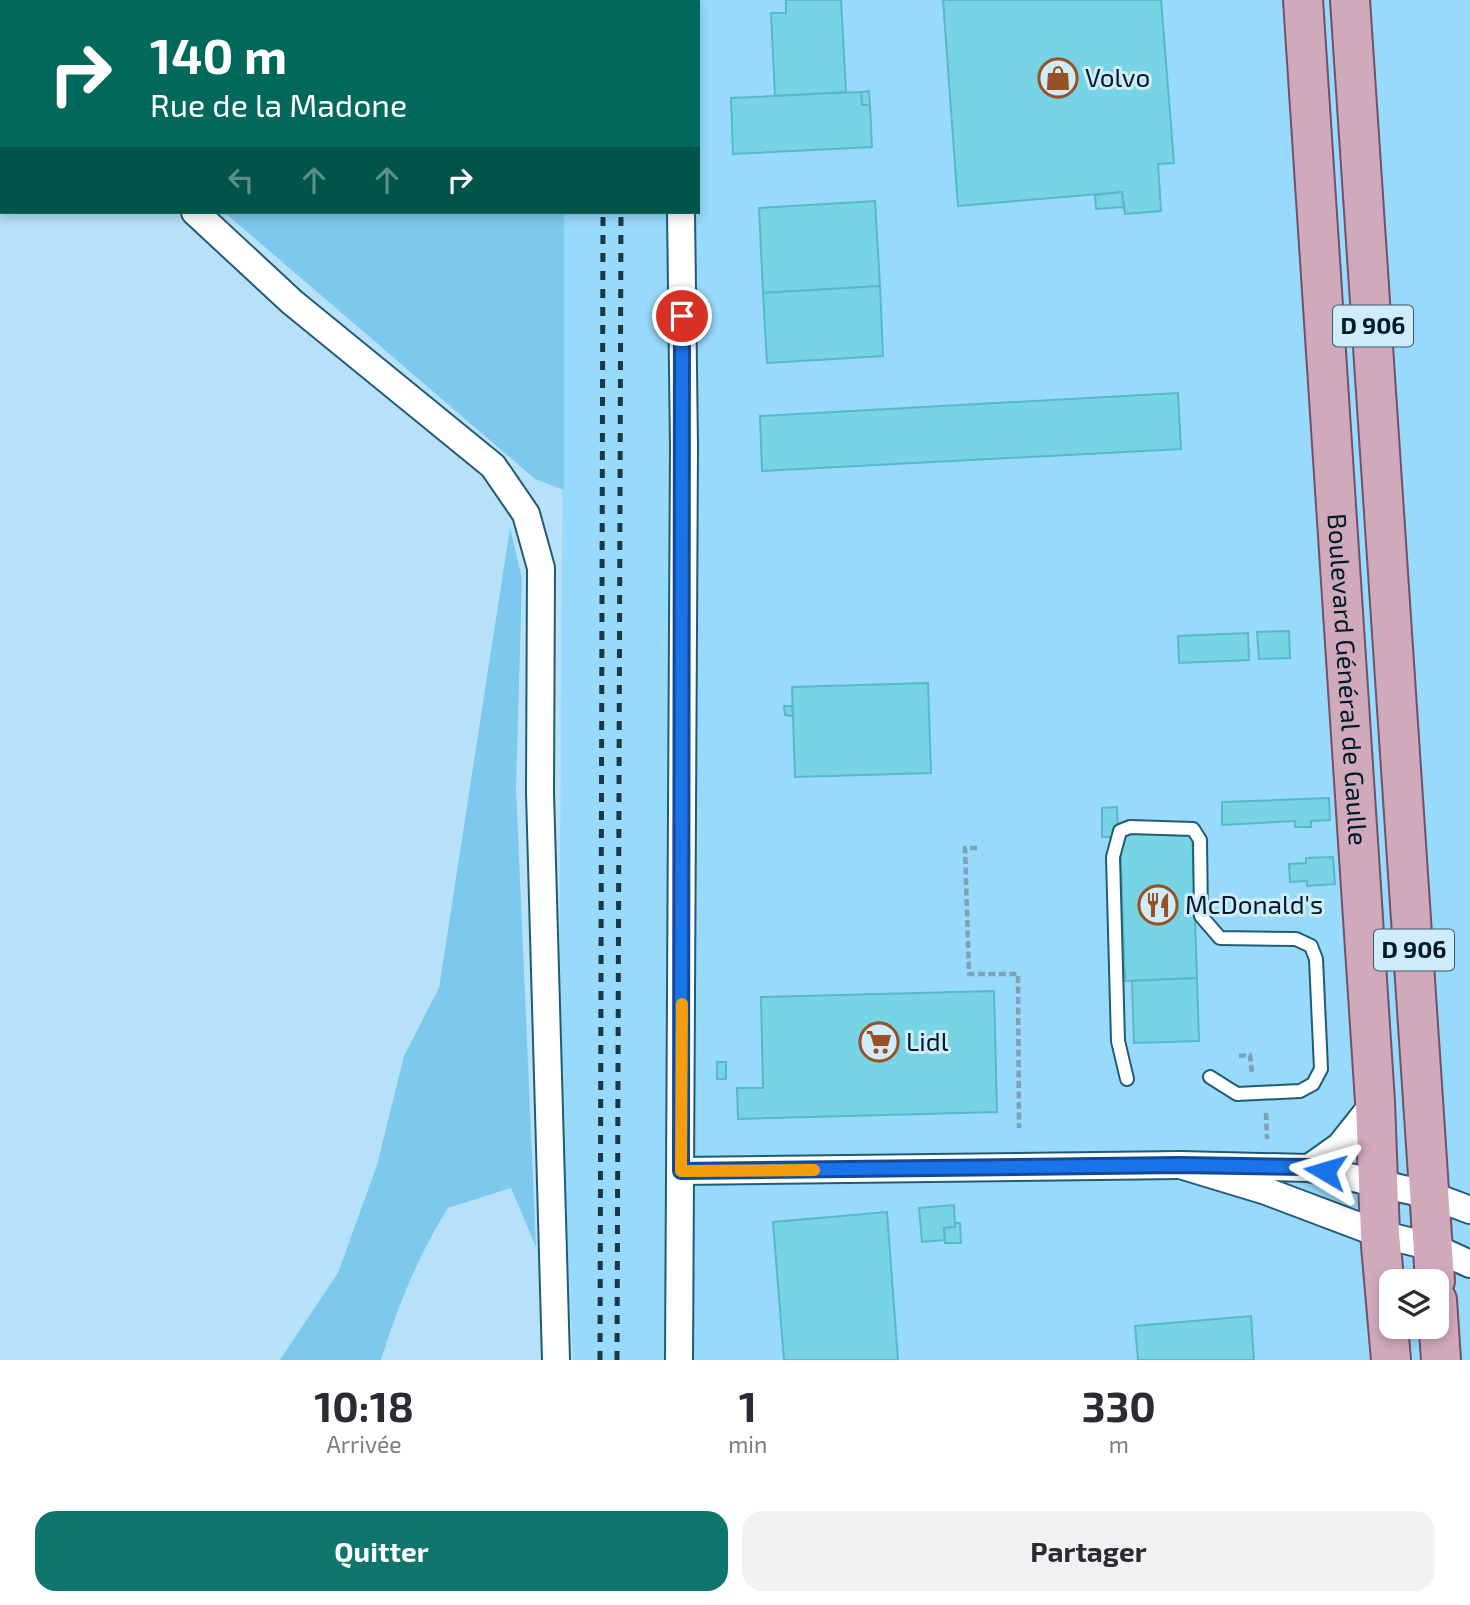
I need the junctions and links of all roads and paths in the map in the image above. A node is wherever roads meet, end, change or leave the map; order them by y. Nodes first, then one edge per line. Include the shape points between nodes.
1 (1303, 0) edge
2 (1350, 0) edge
3 (197, 214) edge
4 (681, 214) edge
5 (977, 848) dead end
6 (1210, 1077) dead end
7 (1126, 1079) dead end
8 (1266, 1100) dead end
9 (1375, 1102) junction
10 (1020, 1128) dead end
11 (1280, 1139) dead end
12 (1180, 1165) junction
13 (1309, 1167) junction
14 (681, 1171) junction
15 (1378, 1183) junction
16 (1430, 1195) junction
17 (1470, 1210) edge
18 (1380, 1234) junction
19 (1434, 1264) edge
20 (1470, 1264) edge
21 (1440, 1339) edge
22 (556, 1360) edge
23 (679, 1360) edge
24 (1391, 1360) edge
25 (1441, 1360) edge

1 - 9 main road, Boulevard Général de Gaulle / D 906
2 - 16 main road, Boulevard Général de Gaulle / D 906
3 - 22 street via 292,303 493,466 526,514 541,568 540,793
4 - 14 street
5 - 10 path via 965,848 968,974 1018,974
6 - 7 lane via 1237,1094 1300,1091 1313,1084 1321,1069 1316,959 1311,946 1296,939 1220,938 1201,916 1200,840 1193,829 1130,827 1120,831 1114,857 1118,1041
8 - 11 path via 1266,1139
9 - 13 street via 1340,1146
9 - 15 main road, Boulevard Général de Gaulle / D 906
12 - 13 street
12 - 14 street
12 - 18 street
13 - 15 street
14 - 23 street
15 - 16 street
15 - 18 main road, Boulevard Général de Gaulle / D 906
16 - 17 street
16 - 19 main road, Boulevard Général de Gaulle / D 906
18 - 19 street
18 - 24 main road, Boulevard Général de Gaulle / D 906
19 - 20 street
21 - 25 main road

